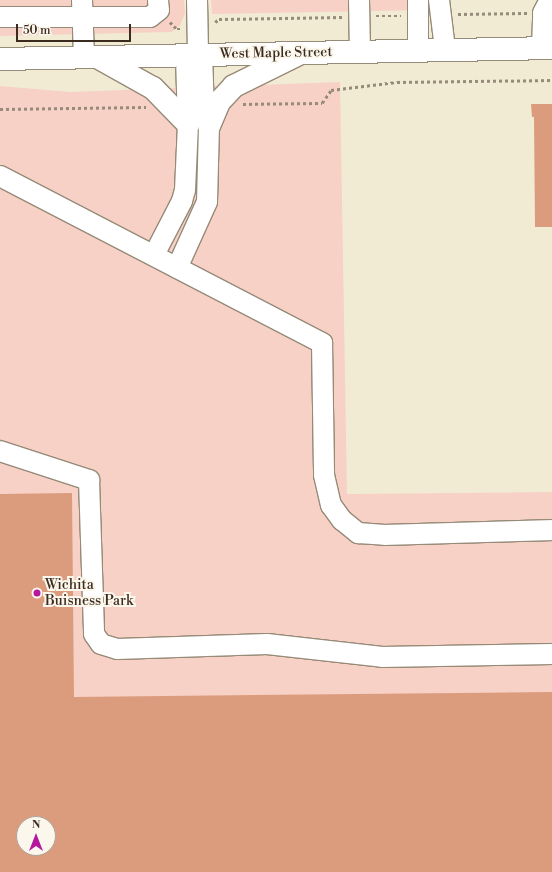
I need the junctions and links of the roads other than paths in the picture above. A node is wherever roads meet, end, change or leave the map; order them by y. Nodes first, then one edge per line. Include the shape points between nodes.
1 (158, 0) edge
2 (198, 0) edge
3 (546, 6) edge
4 (441, 7) edge
5 (83, 8) edge
6 (359, 8) edge
7 (418, 8) edge
8 (0, 17) edge
9 (547, 48) edge
10 (418, 49) junction
11 (445, 49) junction
12 (360, 51) junction
13 (303, 52) junction
14 (195, 54) junction
15 (90, 57) junction
16 (0, 59) edge
17 (198, 125) junction
18 (0, 176) edge
19 (154, 255) junction
20 (177, 268) junction
21 (0, 451) edge
22 (552, 530) edge
23 (552, 654) edge

1 - 5 street via 159,10 150,17
2 - 14 street
3 - 9 street
4 - 11 street
5 - 8 street
5 - 15 street
6 - 12 street
7 - 10 street
9 - 11 main road, West Maple Street
10 - 11 main road, West Maple Street
10 - 12 main road, West Maple Street
12 - 13 main road, West Maple Street
13 - 14 main road, West Maple Street
13 - 17 main road via 234,86
14 - 15 main road, West Maple Street
14 - 17 street via 204,111
15 - 16 main road, West Maple Street
15 - 17 main road via 153,88
17 - 19 street via 182,201
17 - 20 street via 207,202
18 - 19 street
19 - 20 street
20 - 22 street via 322,343 324,475 331,505 342,520 358,533 385,535
21 - 23 street via 88,480 94,634 101,644 117,649 267,644 382,657

